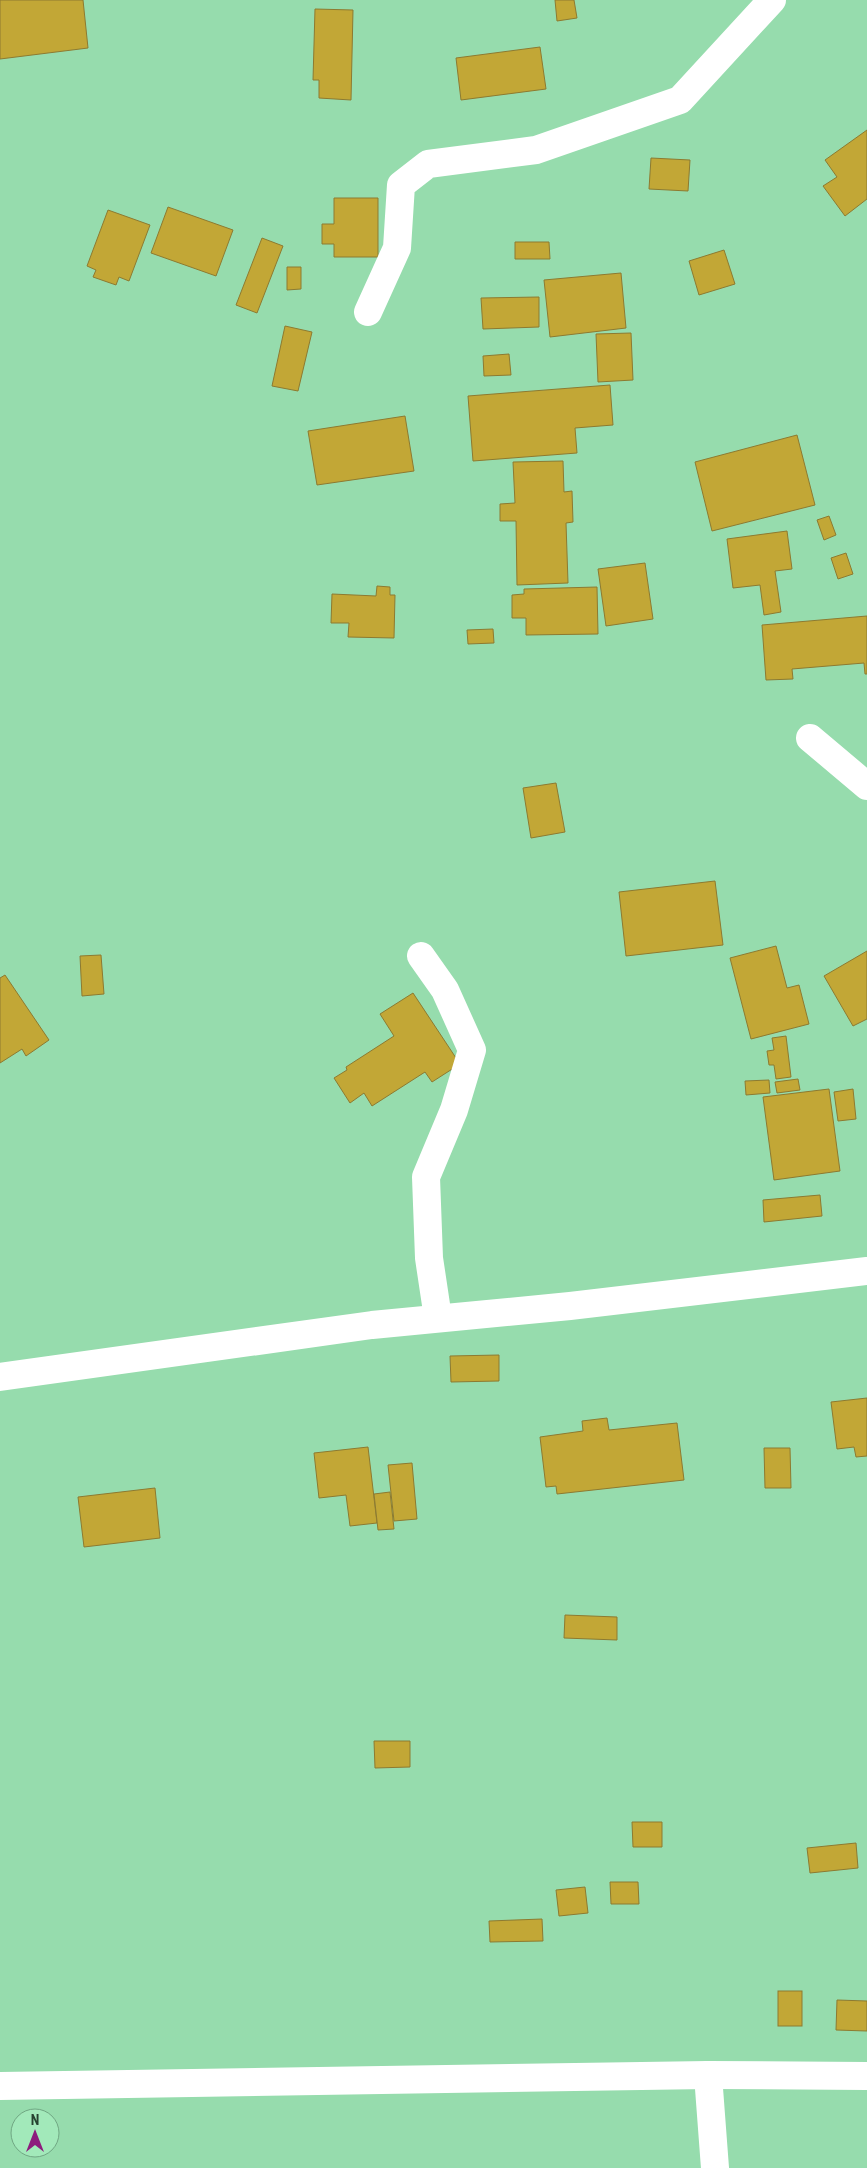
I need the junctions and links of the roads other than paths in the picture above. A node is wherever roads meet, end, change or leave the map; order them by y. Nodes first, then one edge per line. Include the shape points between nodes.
1 (772, 0) edge
2 (368, 312) dead end
3 (810, 738) dead end
4 (867, 786) edge
5 (421, 956) dead end
6 (867, 1271) edge
7 (438, 1318) junction
8 (0, 1376) edge
9 (708, 2075) junction
10 (867, 2076) edge
11 (0, 2086) edge
12 (715, 2168) edge

1 - 2 street via 680,100 536,150 428,164 401,185 397,248
3 - 4 street
5 - 7 street via 445,990 472,1050 454,1110 426,1177 429,1258
6 - 7 street
7 - 8 street
9 - 10 street
9 - 11 street
9 - 12 street

